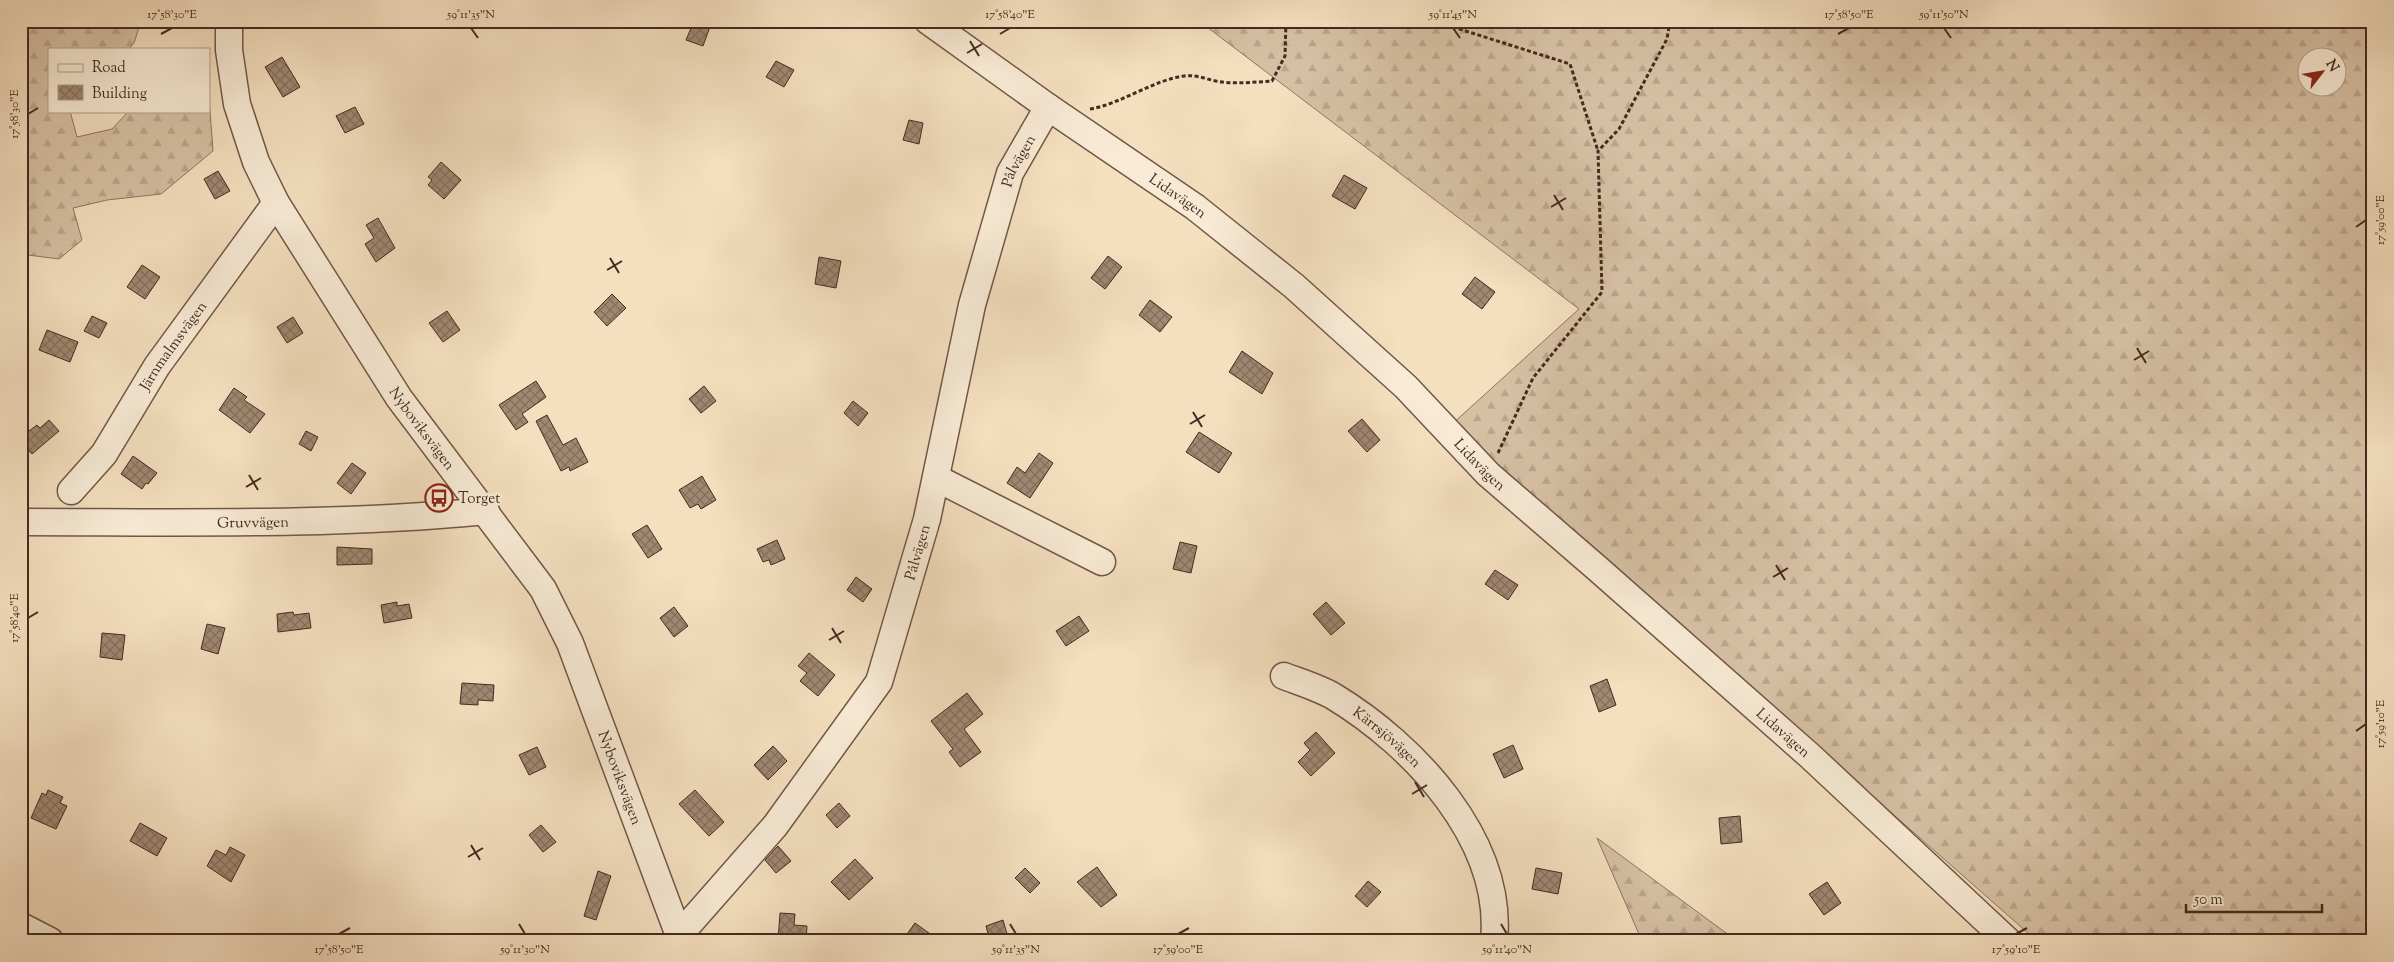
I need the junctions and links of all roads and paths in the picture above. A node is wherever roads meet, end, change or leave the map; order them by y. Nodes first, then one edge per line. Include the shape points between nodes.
1 (229, 21) edge
2 (928, 21) edge
3 (1286, 21) edge
4 (1434, 21) edge
5 (1670, 21) edge
6 (1048, 107) junction
7 (1072, 124) junction
8 (1598, 151) junction
9 (276, 202) junction
10 (1488, 474) junction
11 (936, 478) junction
12 (71, 491) dead end
13 (486, 511) junction
14 (31, 517) edge
15 (1102, 562) dead end
16 (1284, 676) dead end
17 (21, 926) edge
18 (678, 939) edge
19 (50, 941) edge
20 (1494, 941) edge
21 (2008, 941) edge

1 - 9 street, Nyboviksvägen via 229,50 237,104 256,162
2 - 6 street, Lidavägen
3 - 7 path via 1285,56 1272,81 1220,82 1184,76 1091,109 1078,115
4 - 8 path via 1570,64
5 - 8 path via 1667,39 1619,129
6 - 7 street, Lidavägen
6 - 11 street, Pålvägen via 1010,173 972,306
7 - 10 street, Lidavägen via 1195,207 1294,286 1406,387
8 - 10 path via 1602,292 1533,378
9 - 12 street, Järnmalmsvägen via 157,366 104,454
9 - 13 street, Nyboviksvägen via 399,398
10 - 21 street, Lidavägen via 1810,756
11 - 15 street
11 - 18 street, Pålvägen via 879,682 775,826
13 - 14 street, Gruvvägen via 427,516 217,522
13 - 18 street, Nyboviksvägen via 543,589 559,618 603,728
16 - 20 street, Kärrsjövägen via 1332,696 1399,744 1449,799 1484,863 1496,924
17 - 19 street

